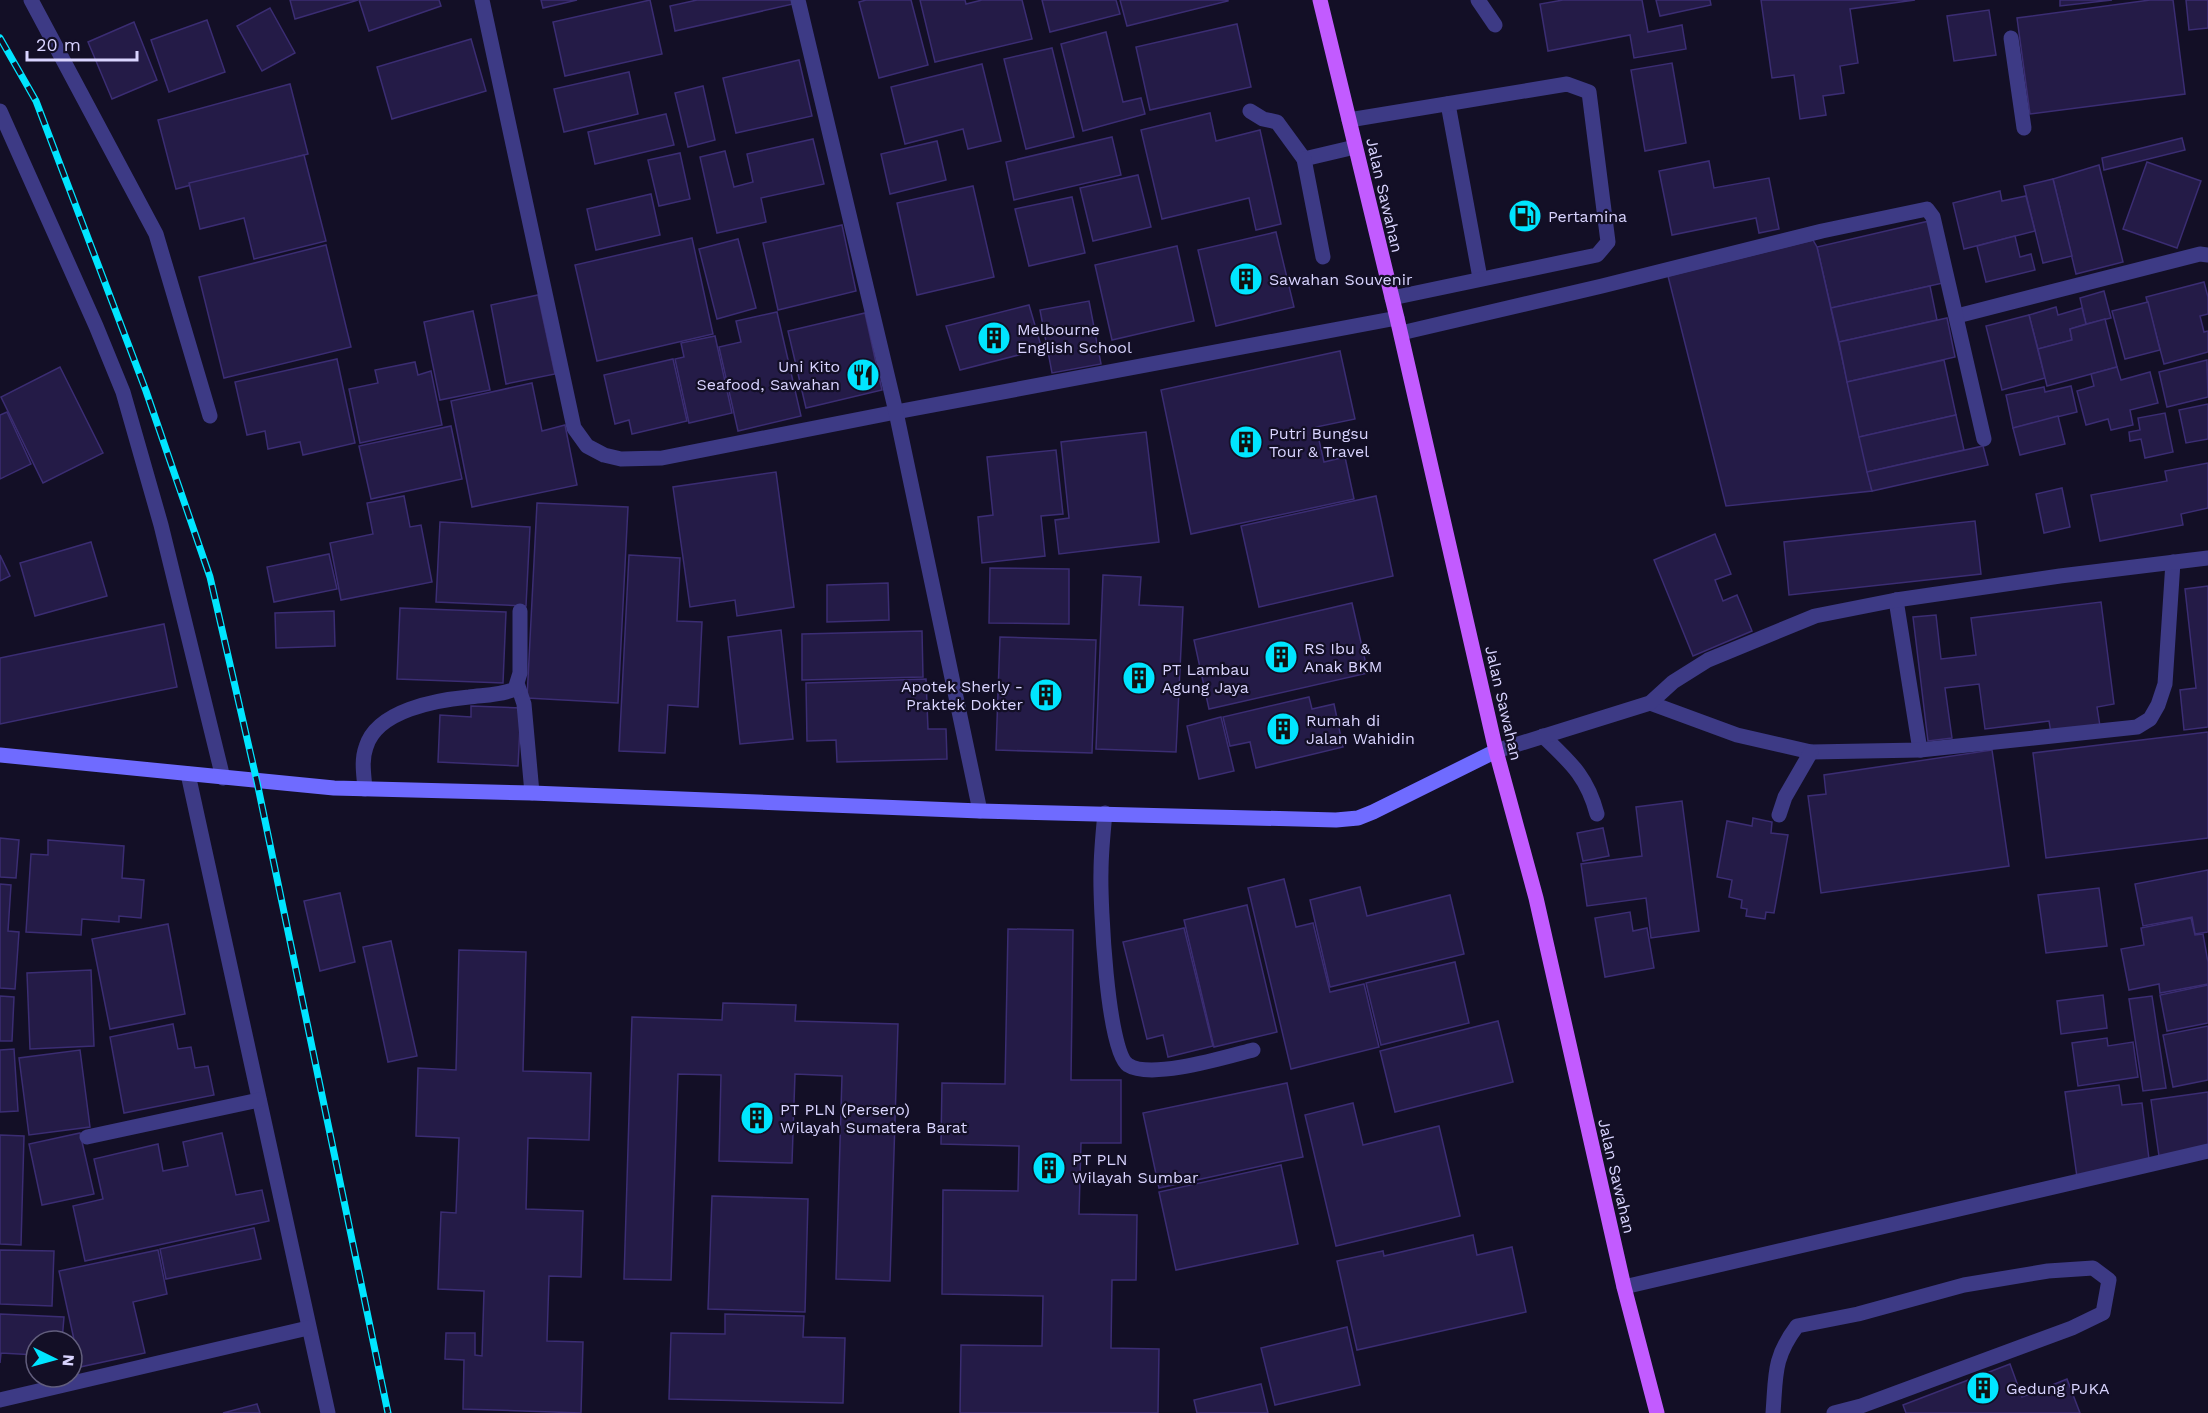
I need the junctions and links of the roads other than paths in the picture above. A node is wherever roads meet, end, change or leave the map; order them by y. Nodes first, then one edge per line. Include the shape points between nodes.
1 (31, 0) edge
2 (482, 0) edge
3 (798, 0) edge
4 (1320, 0) edge
5 (1478, 0) edge
6 (1495, 26) dead end
7 (2011, 38) dead end
8 (1448, 104) junction
9 (0, 111) edge
10 (1250, 111) dead end
11 (1349, 120) junction
12 (2024, 128) dead end
13 (1355, 147) junction
14 (1304, 159) junction
15 (2208, 255) edge
16 (1323, 256) dead end
17 (1480, 278) junction
18 (1392, 298) junction
19 (1956, 316) junction
20 (1397, 318) junction
21 (1401, 333) junction
22 (896, 412) junction
23 (210, 416) dead end
24 (1984, 439) dead end
25 (2208, 558) edge
26 (2173, 562) junction
27 (1896, 600) junction
28 (520, 611) dead end
29 (518, 686) junction
30 (1650, 703) junction
31 (1543, 735) junction
32 (1920, 750) junction
33 (1496, 751) junction
34 (1811, 752) junction
35 (0, 755) edge
36 (188, 774) junction
37 (223, 778) junction
38 (365, 789) junction
39 (532, 793) junction
40 (980, 811) junction
41 (1105, 813) junction
42 (1597, 814) dead end
43 (1779, 815) dead end
44 (1253, 1050) dead end
45 (259, 1100) junction
46 (87, 1137) dead end
47 (2208, 1151) edge
48 (1624, 1287) junction
49 (308, 1328) junction
50 (0, 1400) edge
51 (328, 1413) edge
52 (1657, 1413) edge
53 (1773, 1413) edge
54 (1834, 1413) edge

1 - 23 street via 156,234
2 - 22 street via 574,428 587,446 621,459 662,458
3 - 22 street
4 - 11 main road, Jalan Sawahan
5 - 6 street
7 - 12 street
8 - 11 street
8 - 17 street
8 - 17 street via 1567,84 1590,92 1608,242 1597,255
9 - 37 street via 123,392 161,525
10 - 14 street via 1276,122
11 - 13 main road, Jalan Sawahan
13 - 14 street
13 - 18 main road, Jalan Sawahan
14 - 16 street
15 - 19 street
17 - 18 street
18 - 20 main road, Jalan Sawahan
19 - 21 street via 1933,217 1922,209
19 - 24 street
20 - 21 main road, Jalan Sawahan
20 - 22 street
21 - 33 main road, Jalan Sawahan
22 - 40 street
25 - 26 street
26 - 27 street
26 - 32 street via 2164,684 2150,719 2137,727
27 - 30 street via 1815,616 1755,640 1708,660 1673,682
27 - 32 street
28 - 29 street
29 - 38 street via 504,693 418,705 384,723 366,745
29 - 39 street via 524,704
30 - 31 street
30 - 34 street via 1737,735
31 - 33 street
31 - 42 street via 1578,770
32 - 34 street
33 - 41 main road via 1358,818
33 - 48 main road, Jalan Sawahan via 1536,897
34 - 43 street
35 - 36 main road
36 - 37 main road
36 - 45 street
37 - 38 main road
38 - 39 main road
39 - 40 main road
40 - 41 main road
41 - 44 street via 1102,928 1112,1020 1125,1064 1151,1070 1174,1068
45 - 46 street
45 - 49 street
47 - 48 street
48 - 52 main road, Jalan Sawahan
49 - 50 street
49 - 51 street
53 - 54 street via 1776,1364 1797,1326 1964,1285 2048,1270 2093,1268 2109,1280 2103,1312 2072,1328

